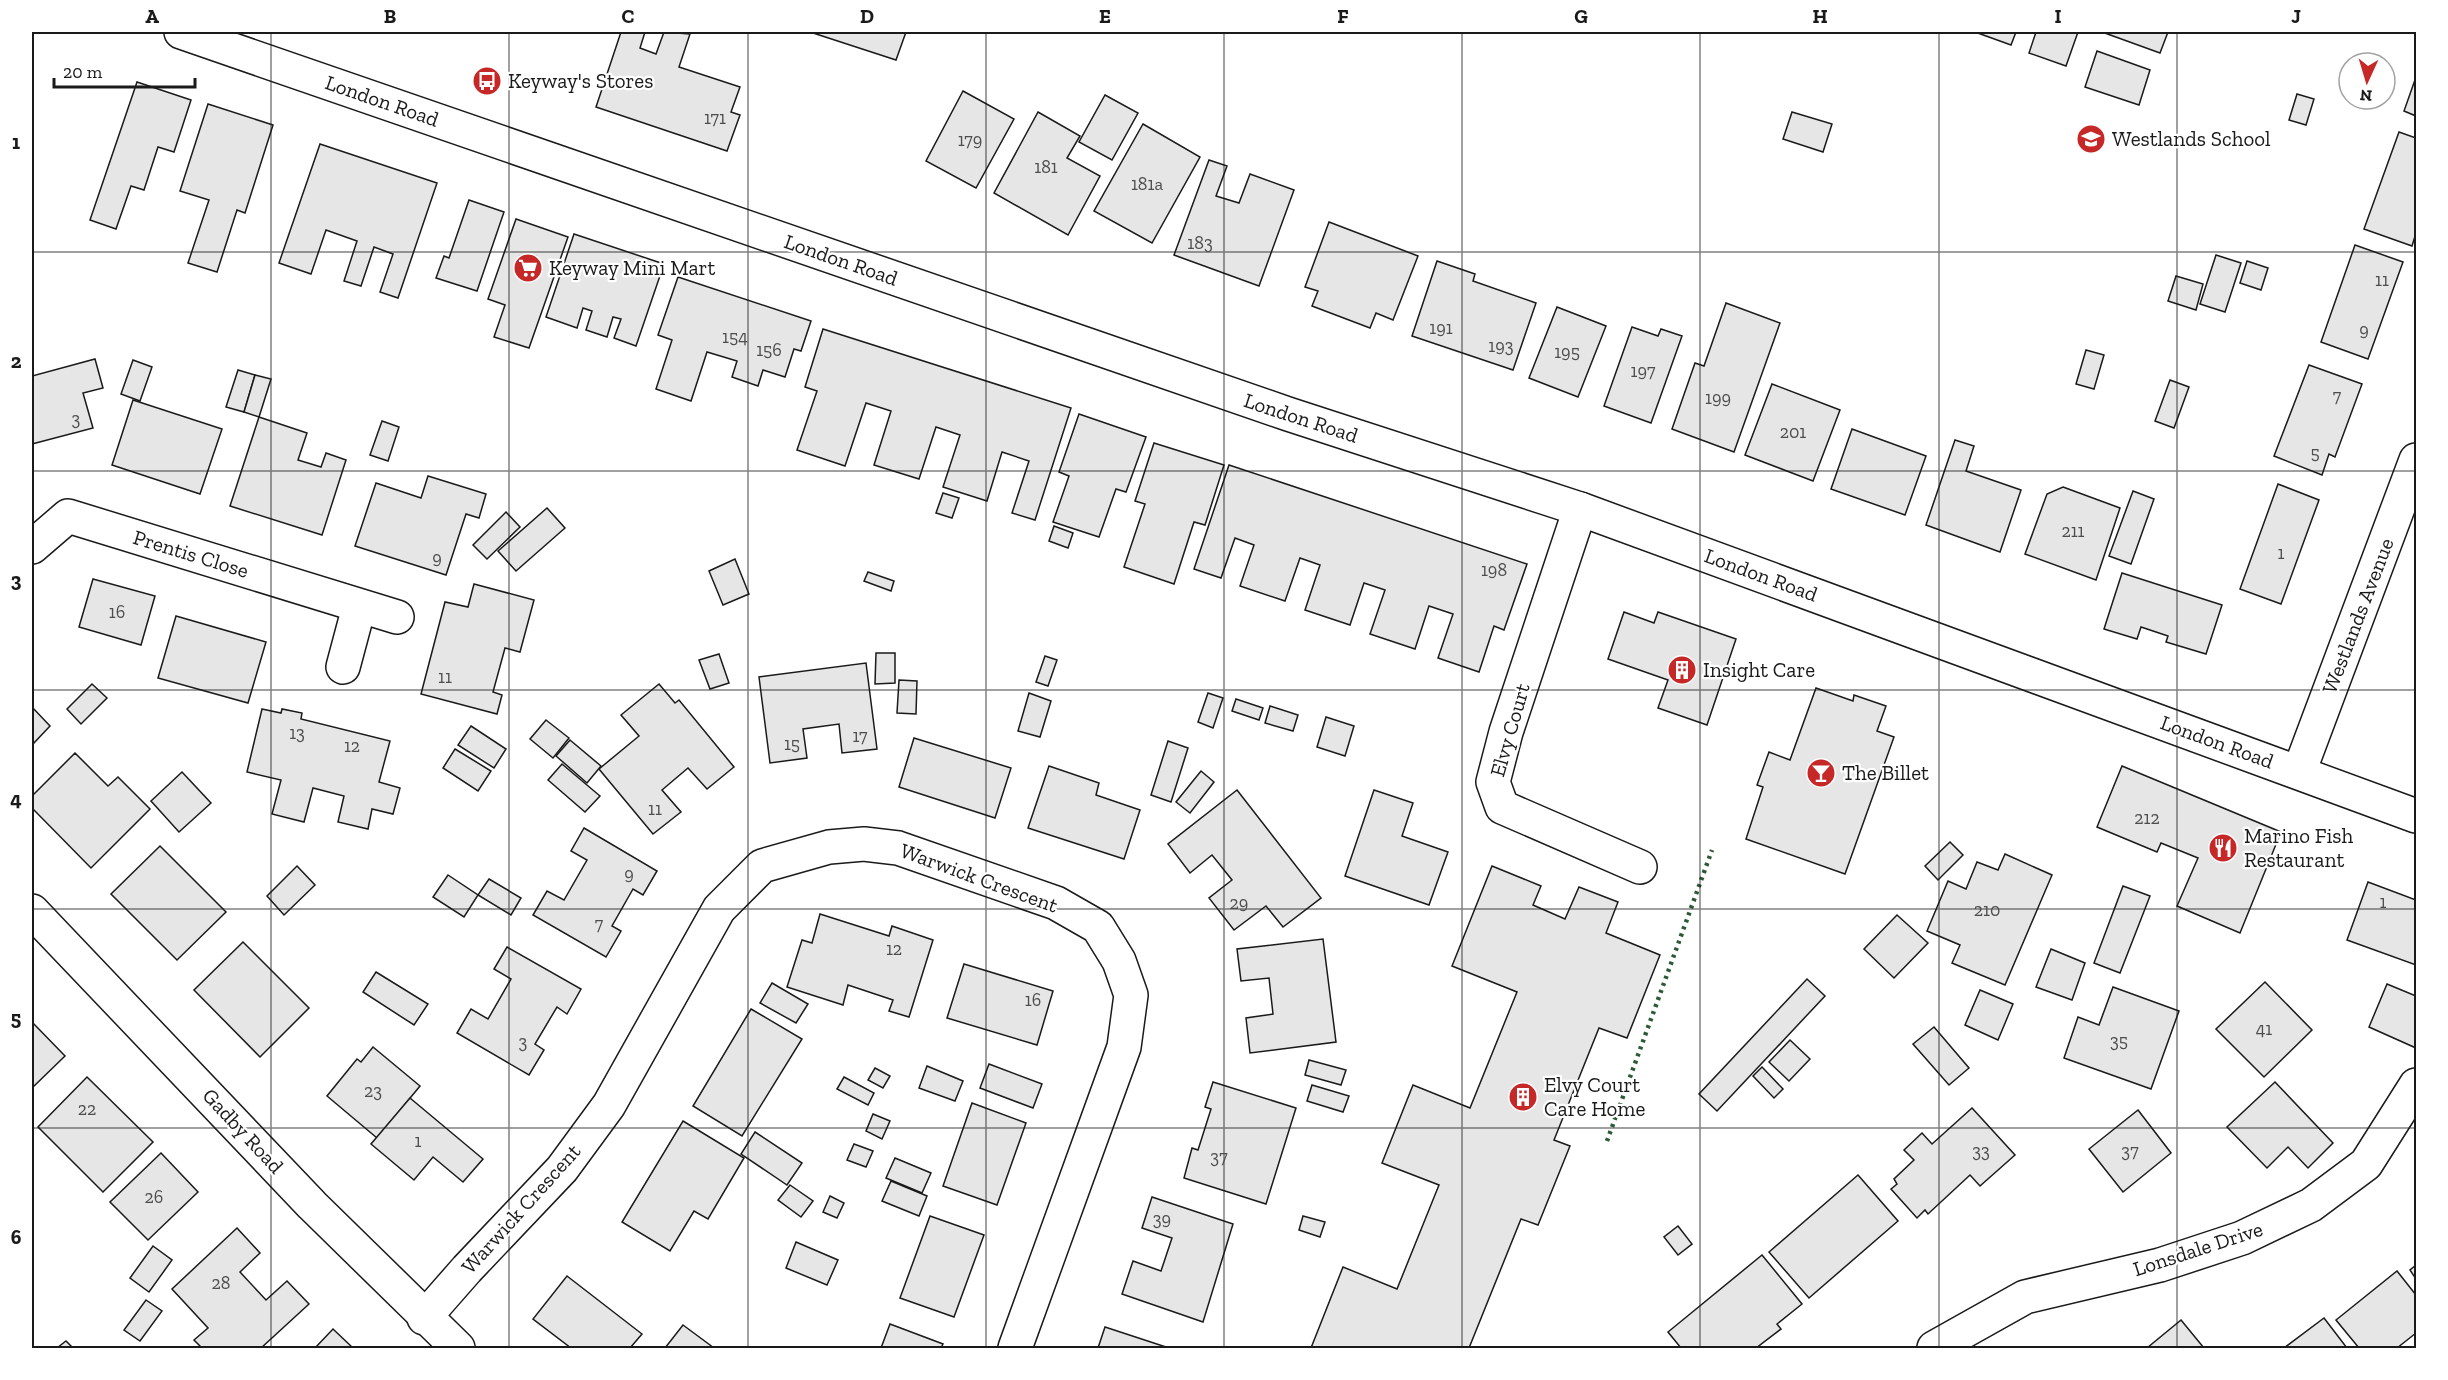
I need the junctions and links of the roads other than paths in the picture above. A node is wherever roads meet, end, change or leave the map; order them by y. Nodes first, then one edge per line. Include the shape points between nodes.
1 (181, 32) edge
2 (2416, 460) edge
3 (1580, 509) junction
4 (32, 547) edge
5 (359, 607) junction
6 (397, 617) dead end
7 (343, 667) dead end
8 (2299, 772) junction
9 (2416, 816) edge
10 (1640, 867) dead end
11 (32, 911) edge
12 (2416, 1086) edge
13 (424, 1318) junction
14 (458, 1348) edge
15 (1016, 1348) edge
16 (1934, 1348) edge

1 - 3 street, London Road via 1288,414
2 - 8 street, Westlands Avenue
3 - 8 street, London Road
3 - 10 street, Elvy Court via 1493,782 1502,807
4 - 5 street, Prentis Close via 68,516
5 - 6 street, Prentis Close
5 - 7 street
8 - 9 street, London Road
11 - 13 street, Gadby Road
12 - 16 street, Lonsdale Drive via 2366,1164 2311,1205 2242,1238 2160,1265 2025,1297
13 - 14 street, Gadby Road
13 - 15 street, Warwick Crescent via 562,1169 609,1105 719,909 762,866 829,847 864,844 898,848 1056,903 1098,927 1119,961 1131,995 1124,1047

